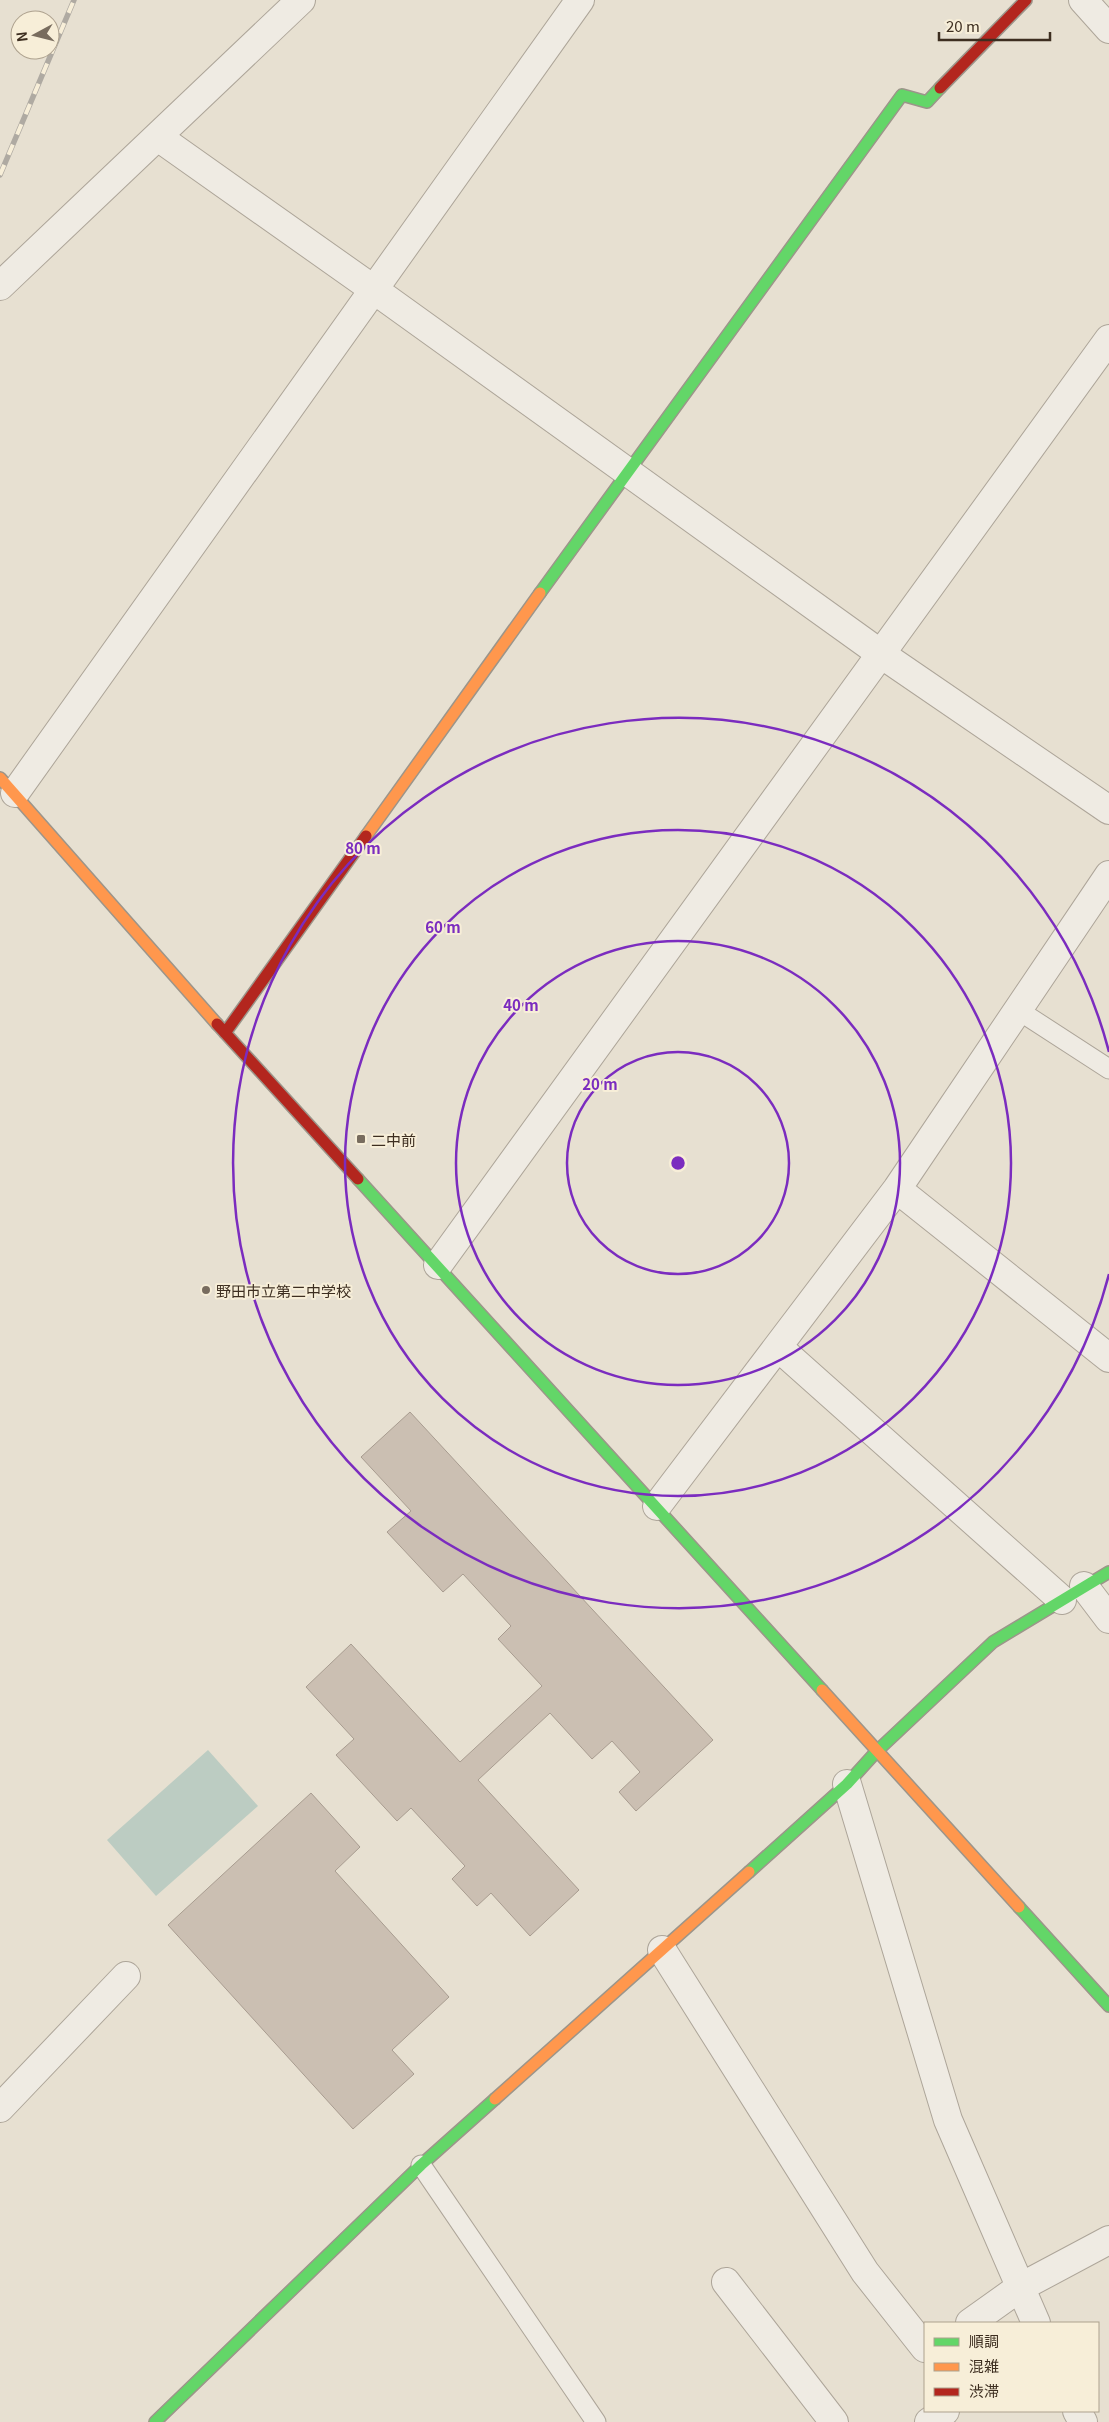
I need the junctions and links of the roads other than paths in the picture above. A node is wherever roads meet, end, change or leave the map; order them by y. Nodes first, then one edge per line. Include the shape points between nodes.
1 (301, 0) edge
2 (580, 0) edge
3 (1026, 0) edge
4 (1083, 0) edge
5 (1106, 21) edge
6 (158, 137) junction
7 (0, 286) edge
8 (372, 289) junction
9 (1109, 339) edge
10 (626, 473) junction
11 (881, 654) junction
12 (7, 786) edge
13 (1109, 810) edge
14 (1109, 875) edge
15 (1018, 1010) junction
16 (225, 1033) junction
17 (1109, 1069) edge
18 (897, 1189) junction
19 (438, 1265) junction
20 (778, 1347) junction
21 (1109, 1358) edge
22 (657, 1506) junction
23 (1109, 1572) edge
24 (1073, 1593) junction
25 (1109, 1619) edge
26 (876, 1752) junction
27 (848, 1784) junction
28 (662, 1950) junction
29 (126, 1976) dead end
30 (1109, 2006) edge
31 (0, 2108) edge
32 (422, 2165) junction
33 (1109, 2240) edge
34 (726, 2282) dead end
35 (1019, 2288) junction
36 (971, 2322) edge
37 (1036, 2322) edge
38 (924, 2347) edge
39 (944, 2412) edge
40 (155, 2422) edge
41 (596, 2422) edge
42 (834, 2422) edge
43 (929, 2422) edge

1 - 6 street
2 - 8 street
3 - 10 street via 927,102 902,95
4 - 5 street
6 - 7 street
6 - 8 street
8 - 10 street
8 - 12 street
9 - 11 street
10 - 11 street
10 - 16 street
11 - 13 street
11 - 19 street
12 - 16 street
14 - 15 street
15 - 17 lane
15 - 18 street
16 - 19 street
18 - 20 street
18 - 21 street
19 - 22 street
20 - 22 street
20 - 24 street
22 - 26 street
23 - 24 street
24 - 25 street
24 - 26 street via 993,1642
26 - 27 street
26 - 30 street
27 - 28 street
27 - 35 street via 948,2120
28 - 32 street
28 - 38 street via 865,2272
29 - 31 street
32 - 40 street
32 - 41 lane
33 - 35 street
34 - 42 street
35 - 36 street
35 - 37 street
39 - 43 street

